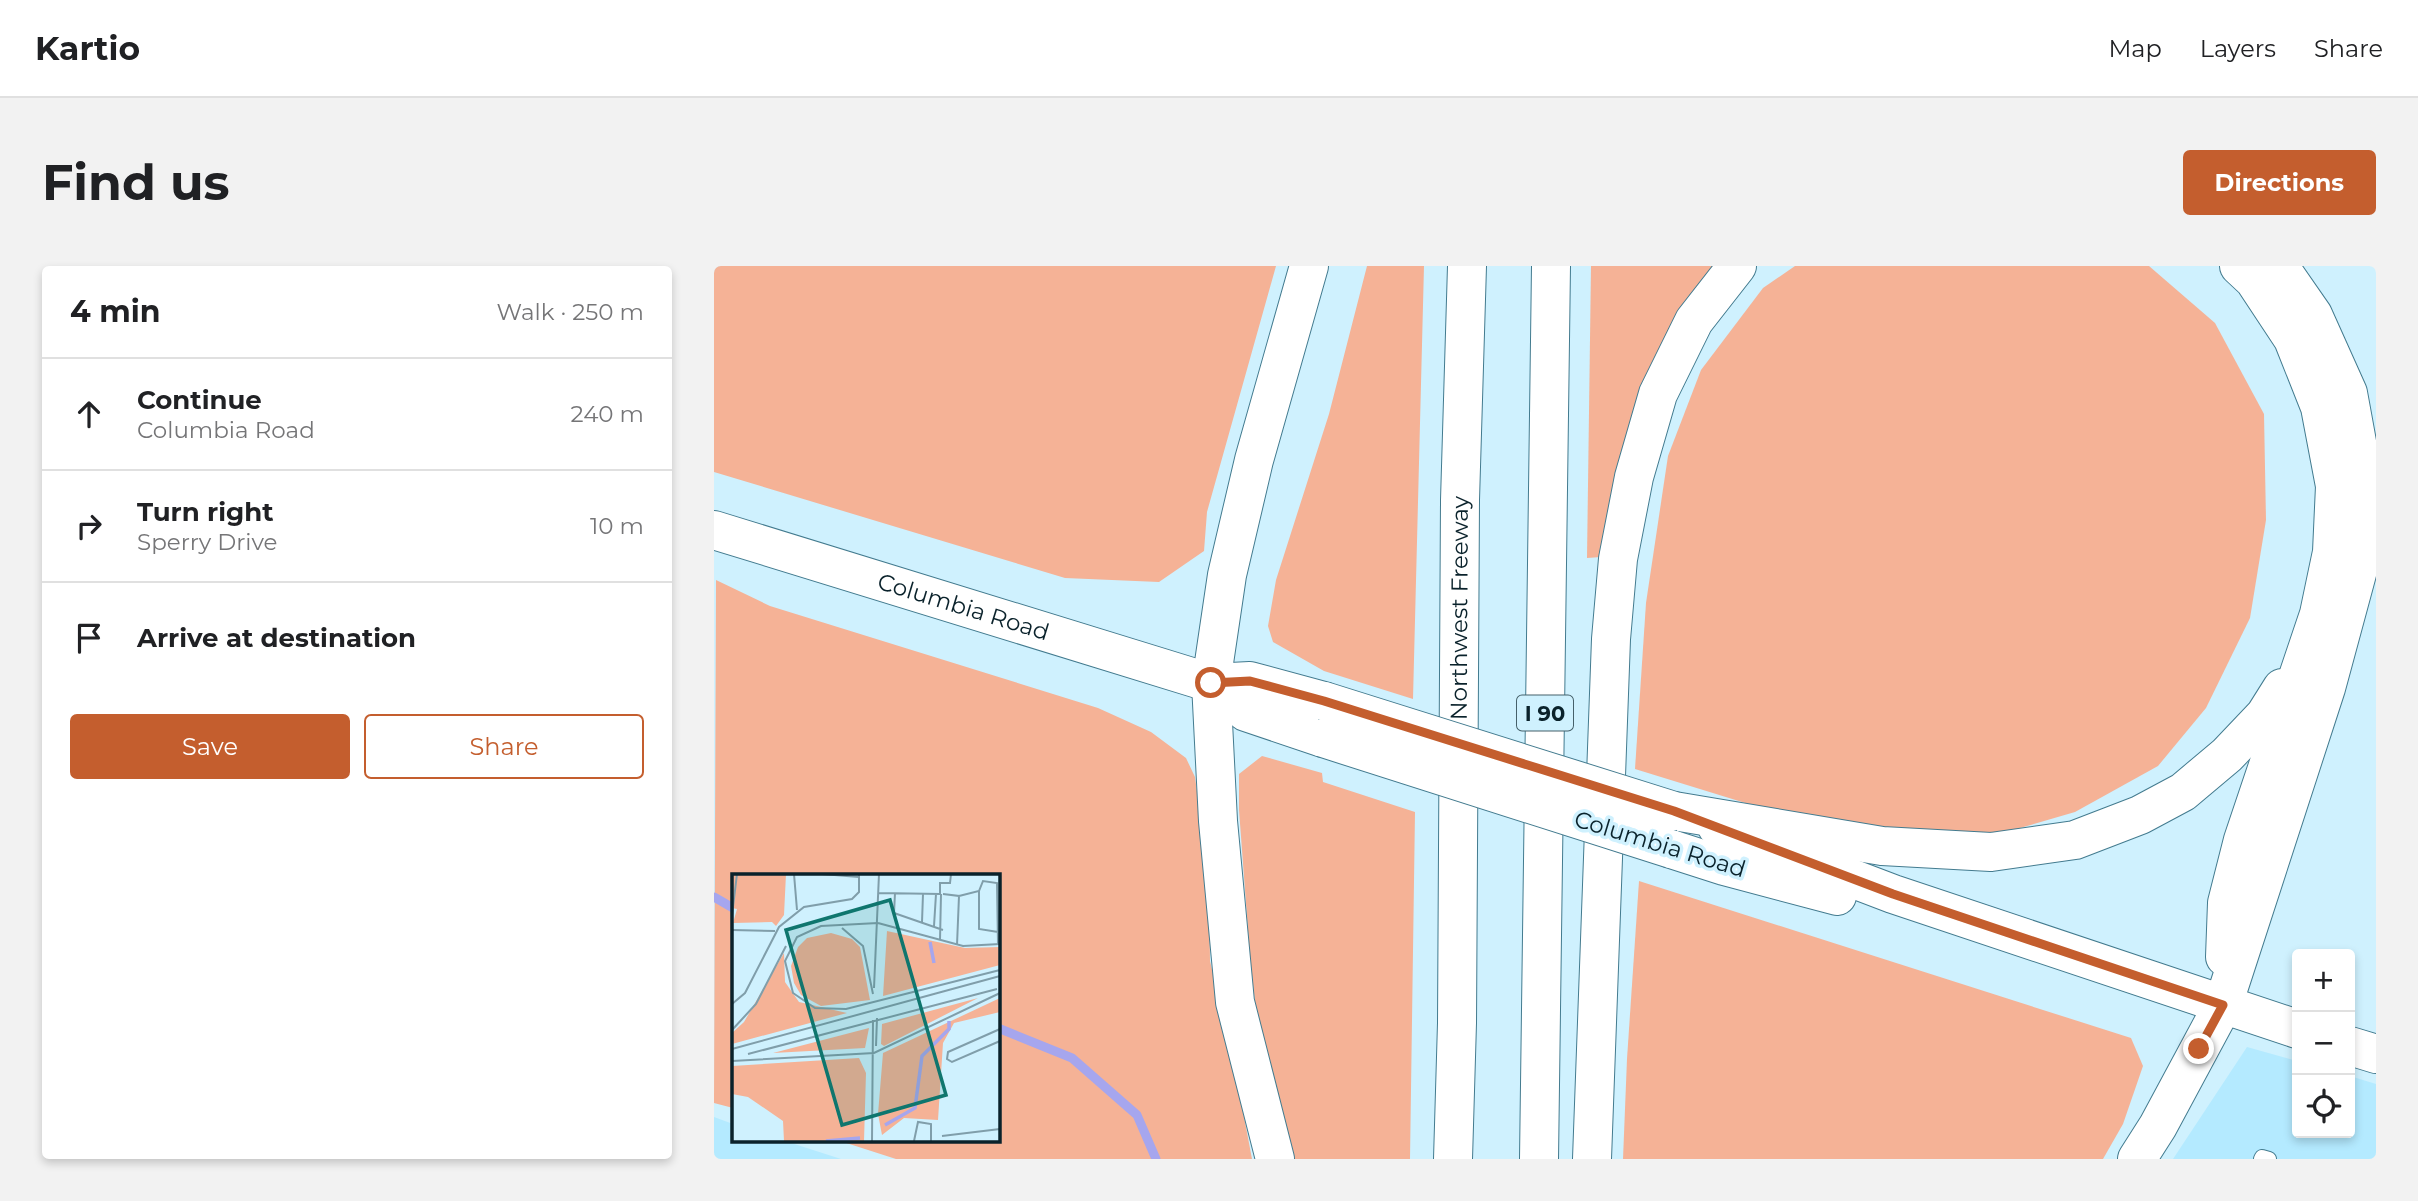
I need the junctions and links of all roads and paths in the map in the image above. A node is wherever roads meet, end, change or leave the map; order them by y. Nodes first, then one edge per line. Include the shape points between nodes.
1 (1309, 266) edge
2 (1467, 266) edge
3 (1551, 266) edge
4 (1737, 266) edge
5 (2239, 266) edge
6 (2279, 266) edge
7 (714, 530) edge
8 (2309, 645) junction
9 (1211, 683) junction
10 (1674, 811) junction
11 (2123, 972) junction
12 (2223, 1005) junction
13 (2292, 1027) edge
14 (2355, 1048) edge
15 (2376, 1054) edge
16 (1275, 1159) edge
17 (1453, 1159) edge
18 (1539, 1159) edge
19 (1592, 1159) edge
20 (2137, 1159) edge
21 (2261, 1159) edge
22 (2269, 1159) edge

1 - 9 main road via 1227,575
2 - 17 main road, Northwest Freeway
3 - 18 main road, I 90
4 - 19 main road via 1694,321 1658,394 1634,477 1619,559 1611,639
5 - 8 main road via 2254,280 2293,339 2320,407 2335,486 2332,552
6 - 12 main road via 2313,315 2348,393 2365,486 2362,555 2326,688
7 - 9 main road, Columbia Road
8 - 10 main road via 2265,715 2183,792 2140,816 2075,839 1991,852 1882,846
8 - 12 main road via 2227,903
9 - 10 main road, Columbia Road, bridge via 1250,681 1324,701
9 - 11 main road, Columbia Road, bridge via 1246,712 1724,866
9 - 16 main road via 1235,1002
10 - 11 main road, Columbia Road via 1893,894
11 - 12 main road, Columbia Road
12 - 13 main road, Columbia Road
12 - 20 main road
14 - 15 main road
21 - 22 lane

